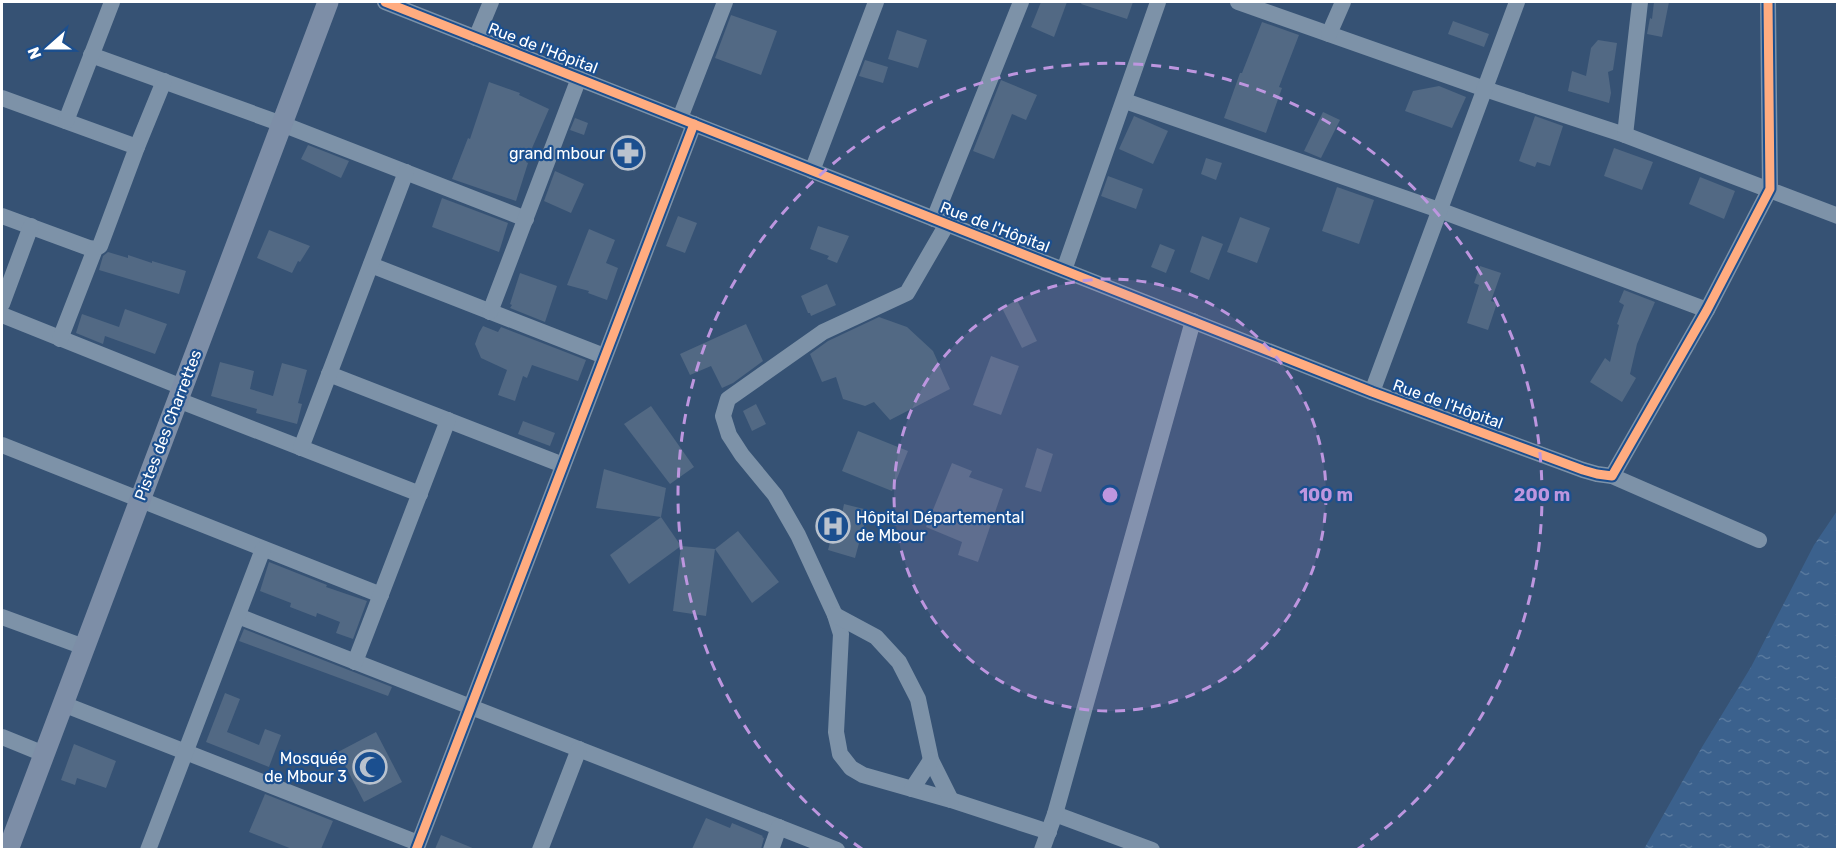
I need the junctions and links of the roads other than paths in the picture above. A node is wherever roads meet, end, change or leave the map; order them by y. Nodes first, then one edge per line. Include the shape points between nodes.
1 (112, 2) edge
2 (328, 2) edge
3 (385, 2) edge
4 (491, 2) edge
5 (725, 2) edge
6 (876, 2) edge
7 (1021, 2) edge
8 (1158, 2) edge
9 (1238, 2) edge
10 (1343, 2) edge
11 (1517, 2) edge
12 (1640, 2) edge
13 (1768, 2) edge
14 (1329, 34) junction
15 (476, 38) junction
16 (91, 55) junction
17 (579, 78) junction
18 (164, 81) junction
19 (1485, 89) junction
20 (2, 98) edge
21 (1125, 100) junction
22 (66, 121) junction
23 (687, 121) junction
24 (282, 124) junction
25 (1626, 135) junction
26 (137, 147) junction
27 (812, 171) junction
28 (406, 172) junction
29 (1770, 189) junction
30 (1439, 210) junction
31 (2, 216) edge
32 (1838, 216) edge
33 (526, 219) junction
34 (941, 222) junction
35 (31, 226) junction
36 (95, 249) junction
37 (371, 265) junction
38 (1064, 270) junction
39 (2, 304) edge
40 (1707, 310) junction
41 (490, 312) junction
42 (2, 315) edge
43 (1193, 321) junction
44 (60, 339) junction
45 (604, 356) junction
46 (329, 374) junction
47 (1372, 392) junction
48 (180, 393) junction
49 (448, 420) junction
50 (2, 445) edge
51 (301, 448) junction
52 (563, 465) junction
53 (1605, 475) junction
54 (420, 494) junction
55 (139, 500) junction
56 (1759, 540) dead end
57 (263, 549) junction
58 (381, 595) junction
59 (835, 615) junction
60 (238, 616) junction
61 (2, 617) edge
62 (84, 647) junction
63 (356, 662) junction
64 (63, 704) junction
65 (470, 706) junction
66 (2, 736) edge
67 (579, 749) junction
68 (185, 752) junction
69 (44, 754) junction
70 (931, 760) junction
71 (912, 789) junction
72 (951, 800) junction
73 (1055, 814) junction
74 (779, 827) junction
75 (1049, 832) junction
76 (417, 846) edge
77 (8, 849) edge
78 (148, 849) edge
79 (540, 849) edge
80 (771, 849) edge
81 (837, 849) edge
82 (1042, 849) edge
83 (1152, 849) edge

1 - 16 street
2 - 24 main road, Pistes des Charrettes
3 - 15 street, Rue de l'Hôpital
4 - 15 street
5 - 23 street
6 - 27 street
7 - 34 street
8 - 21 street
9 - 14 street
10 - 14 street
11 - 19 street
12 - 25 street
13 - 29 street
14 - 19 street
15 - 17 street, Rue de l'Hôpital
16 - 18 street
16 - 22 street
17 - 23 street, Rue de l'Hôpital
17 - 33 street
18 - 24 street
18 - 26 street
19 - 25 street
19 - 30 street
20 - 22 street
21 - 30 street
21 - 38 street
22 - 26 street
23 - 27 street, Rue de l'Hôpital
23 - 45 street
24 - 28 street
24 - 48 main road, Pistes des Charrettes
25 - 29 street
26 - 36 street via 100,246
27 - 34 street, Rue de l'Hôpital
28 - 33 street
28 - 37 street
29 - 32 street
29 - 40 street
30 - 40 street
30 - 47 street
31 - 35 street
33 - 41 street
34 - 38 street, Rue de l'Hôpital
34 - 59 street via 907,293 823,332 728,399 723,416 729,435 775,495 798,535
35 - 36 street
35 - 39 street
36 - 44 street
37 - 41 street
37 - 46 street
38 - 43 street, Rue de l'Hôpital
40 - 53 street
41 - 45 street
42 - 44 street
43 - 47 street, Rue de l'Hôpital
43 - 73 street
44 - 48 street
45 - 52 street
46 - 49 street
46 - 51 street
47 - 53 street, Rue de l'Hôpital
48 - 51 street
48 - 55 main road, Pistes des Charrettes
49 - 52 street
49 - 54 street
50 - 55 street
51 - 54 street
52 - 65 street
53 - 56 street, Rue de l'Hôpital
54 - 58 street
55 - 57 street
55 - 62 main road, Pistes des Charrettes
57 - 58 street
57 - 60 street
58 - 63 street
59 - 70 street via 876,637 899,662 918,699
59 - 71 street via 841,634 836,732 840,754 863,775
60 - 63 street
60 - 68 street
61 - 62 street
62 - 64 main road, Pistes des Charrettes
63 - 65 street
64 - 68 street
64 - 69 main road, Pistes des Charrettes
65 - 67 street
65 - 76 street
66 - 69 street
67 - 74 street
67 - 79 street
68 - 76 street
68 - 78 street
69 - 77 main road, Pistes des Charrettes
70 - 71 street
70 - 72 street
71 - 72 street
72 - 75 street
73 - 75 street
73 - 83 street
74 - 80 street
74 - 81 street
75 - 82 street

